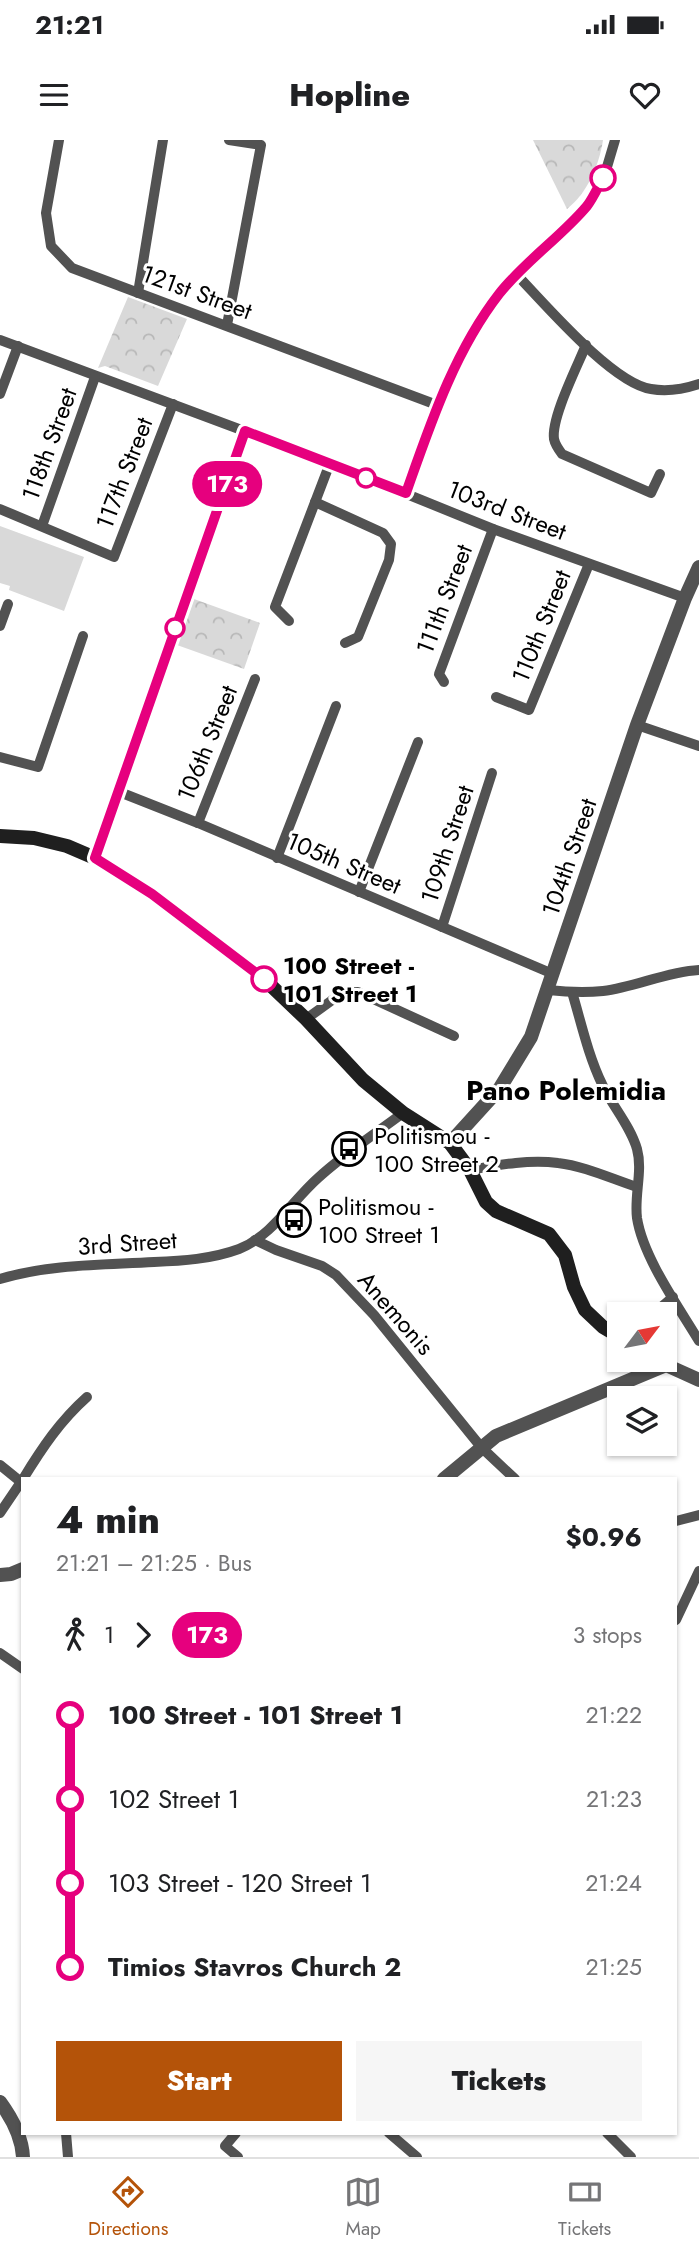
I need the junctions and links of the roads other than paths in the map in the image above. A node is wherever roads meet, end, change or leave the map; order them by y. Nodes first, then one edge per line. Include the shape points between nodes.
1 (59, 140) edge
2 (163, 140) edge
3 (229, 140) edge
4 (615, 140) edge
5 (516, 274) junction
6 (138, 293) junction
7 (227, 325) junction
8 (0, 340) edge
9 (586, 345) junction
10 (18, 346) junction
11 (95, 377) junction
12 (699, 384) edge
13 (0, 394) edge
14 (173, 404) junction
15 (437, 405) junction
16 (245, 431) junction
17 (330, 463) junction
18 (660, 474) dead end
19 (406, 493) junction
20 (315, 502) junction
21 (0, 509) edge
22 (42, 526) junction
23 (493, 529) junction
24 (589, 564) junction
25 (699, 566) edge
26 (685, 598) junction
27 (8, 604) dead end
28 (289, 621) dead end
29 (0, 626) edge
30 (83, 636) dead end
31 (345, 643) dead end
32 (255, 679) dead end
33 (444, 682) dead end
34 (496, 698) dead end
35 (336, 706) dead end
36 (637, 725) junction
37 (418, 742) dead end
38 (699, 746) edge
39 (0, 757) edge
40 (492, 773) dead end
41 (117, 791) junction
42 (198, 823) junction
43 (0, 836) edge
44 (95, 858) junction
45 (277, 858) junction
46 (359, 892) junction
47 (442, 928) junction
48 (699, 970) edge
49 (553, 974) junction
50 (548, 990) junction
51 (572, 992) junction
52 (306, 1019) junction
53 (454, 1036) dead end
54 (403, 1112) junction
55 (450, 1143) junction
56 (470, 1171) junction
57 (637, 1187) junction
58 (255, 1240) junction
59 (0, 1279) edge
60 (673, 1297) junction
61 (667, 1302) edge
62 (607, 1329) edge
63 (699, 1341) edge
64 (677, 1370) edge
65 (641, 1372) edge
66 (699, 1380) edge
67 (87, 1397) dead end
68 (481, 1447) junction
69 (0, 1465) edge
70 (24, 1477) edge
71 (446, 1477) edge
72 (513, 1477) edge
73 (21, 1479) edge
74 (21, 1482) edge
75 (0, 1513) edge
76 (699, 1515) edge
77 (677, 1521) edge
78 (21, 1570) edge
79 (699, 1571) edge
80 (0, 1575) edge
81 (677, 1618) edge
82 (0, 1653) edge
83 (21, 1668) edge
84 (0, 2102) edge
85 (66, 2135) edge
86 (234, 2135) edge
87 (391, 2135) edge
88 (609, 2135) edge
89 (23, 2157) edge
90 (68, 2157) edge
91 (238, 2157) edge
92 (417, 2157) edge
93 (631, 2157) edge

1 - 6 street, 121st Street via 46,213 51,246 72,268
2 - 6 street
3 - 7 street via 261,145
4 - 5 street via 604,177 587,206
5 - 9 street
5 - 15 street via 476,328
6 - 7 street, 121st Street
7 - 15 street, 121st Street
8 - 10 street, 103rd Street
9 - 12 street via 622,376 649,389
9 - 18 street via 556,422 554,441 562,454 651,493
10 - 11 street, 103rd Street
10 - 13 street
11 - 14 street, 103rd Street
11 - 22 street, 118th Street
14 - 16 street, 103rd Street
14 - 22 street, 117th Street via 114,557
15 - 19 street
16 - 17 street, 103rd Street
16 - 41 street
17 - 19 street, 103rd Street
17 - 20 street
19 - 23 street, 103rd Street
20 - 28 street via 275,607
20 - 31 street via 383,533 391,544 358,637
21 - 22 street
23 - 24 street, 103rd Street
23 - 33 street, 111th Street via 439,674
24 - 26 street, 103rd Street
24 - 34 street, 110th Street via 529,710
25 - 26 street, 104th Street
26 - 36 street, 104th Street
27 - 29 street
30 - 39 street via 38,767
32 - 42 street, 106th Street
35 - 45 street
36 - 38 street
36 - 49 street, 104th Street
37 - 46 street
40 - 47 street, 109th Street
41 - 42 street, 105th Street
41 - 44 street
42 - 45 street, 105th Street
43 - 44 main road via 34,838
44 - 52 main road via 152,894 264,979
45 - 46 street, 105th Street
46 - 47 street, 105th Street
47 - 49 street, 105th Street
48 - 51 street via 668,973 603,991
49 - 50 street, 104th Street
50 - 51 street
50 - 55 street, 104th Street via 516,1064
51 - 57 street via 596,1071 637,1148
52 - 53 street via 342,993 358,992
52 - 54 main road via 363,1080
54 - 55 main road
54 - 58 street, 3rd Street via 320,1176
55 - 56 main road
56 - 57 street via 502,1164 557,1163
56 - 62 main road via 496,1211 549,1234 558,1244 585,1310
57 - 60 street via 645,1246
58 - 59 street, 3rd Street via 225,1254 183,1261 85,1266
58 - 68 street, Anemonis via 336,1275
60 - 61 street
60 - 63 street
64 - 66 street
65 - 68 street via 508,1430
67 - 70 street via 51,1435
68 - 71 street
68 - 72 street, Anemonis
69 - 73 street
74 - 75 street
76 - 77 street
78 - 80 street
79 - 81 street
82 - 83 street
84 - 89 street
85 - 90 street
86 - 91 street via 225,2146
87 - 92 street
88 - 93 street

